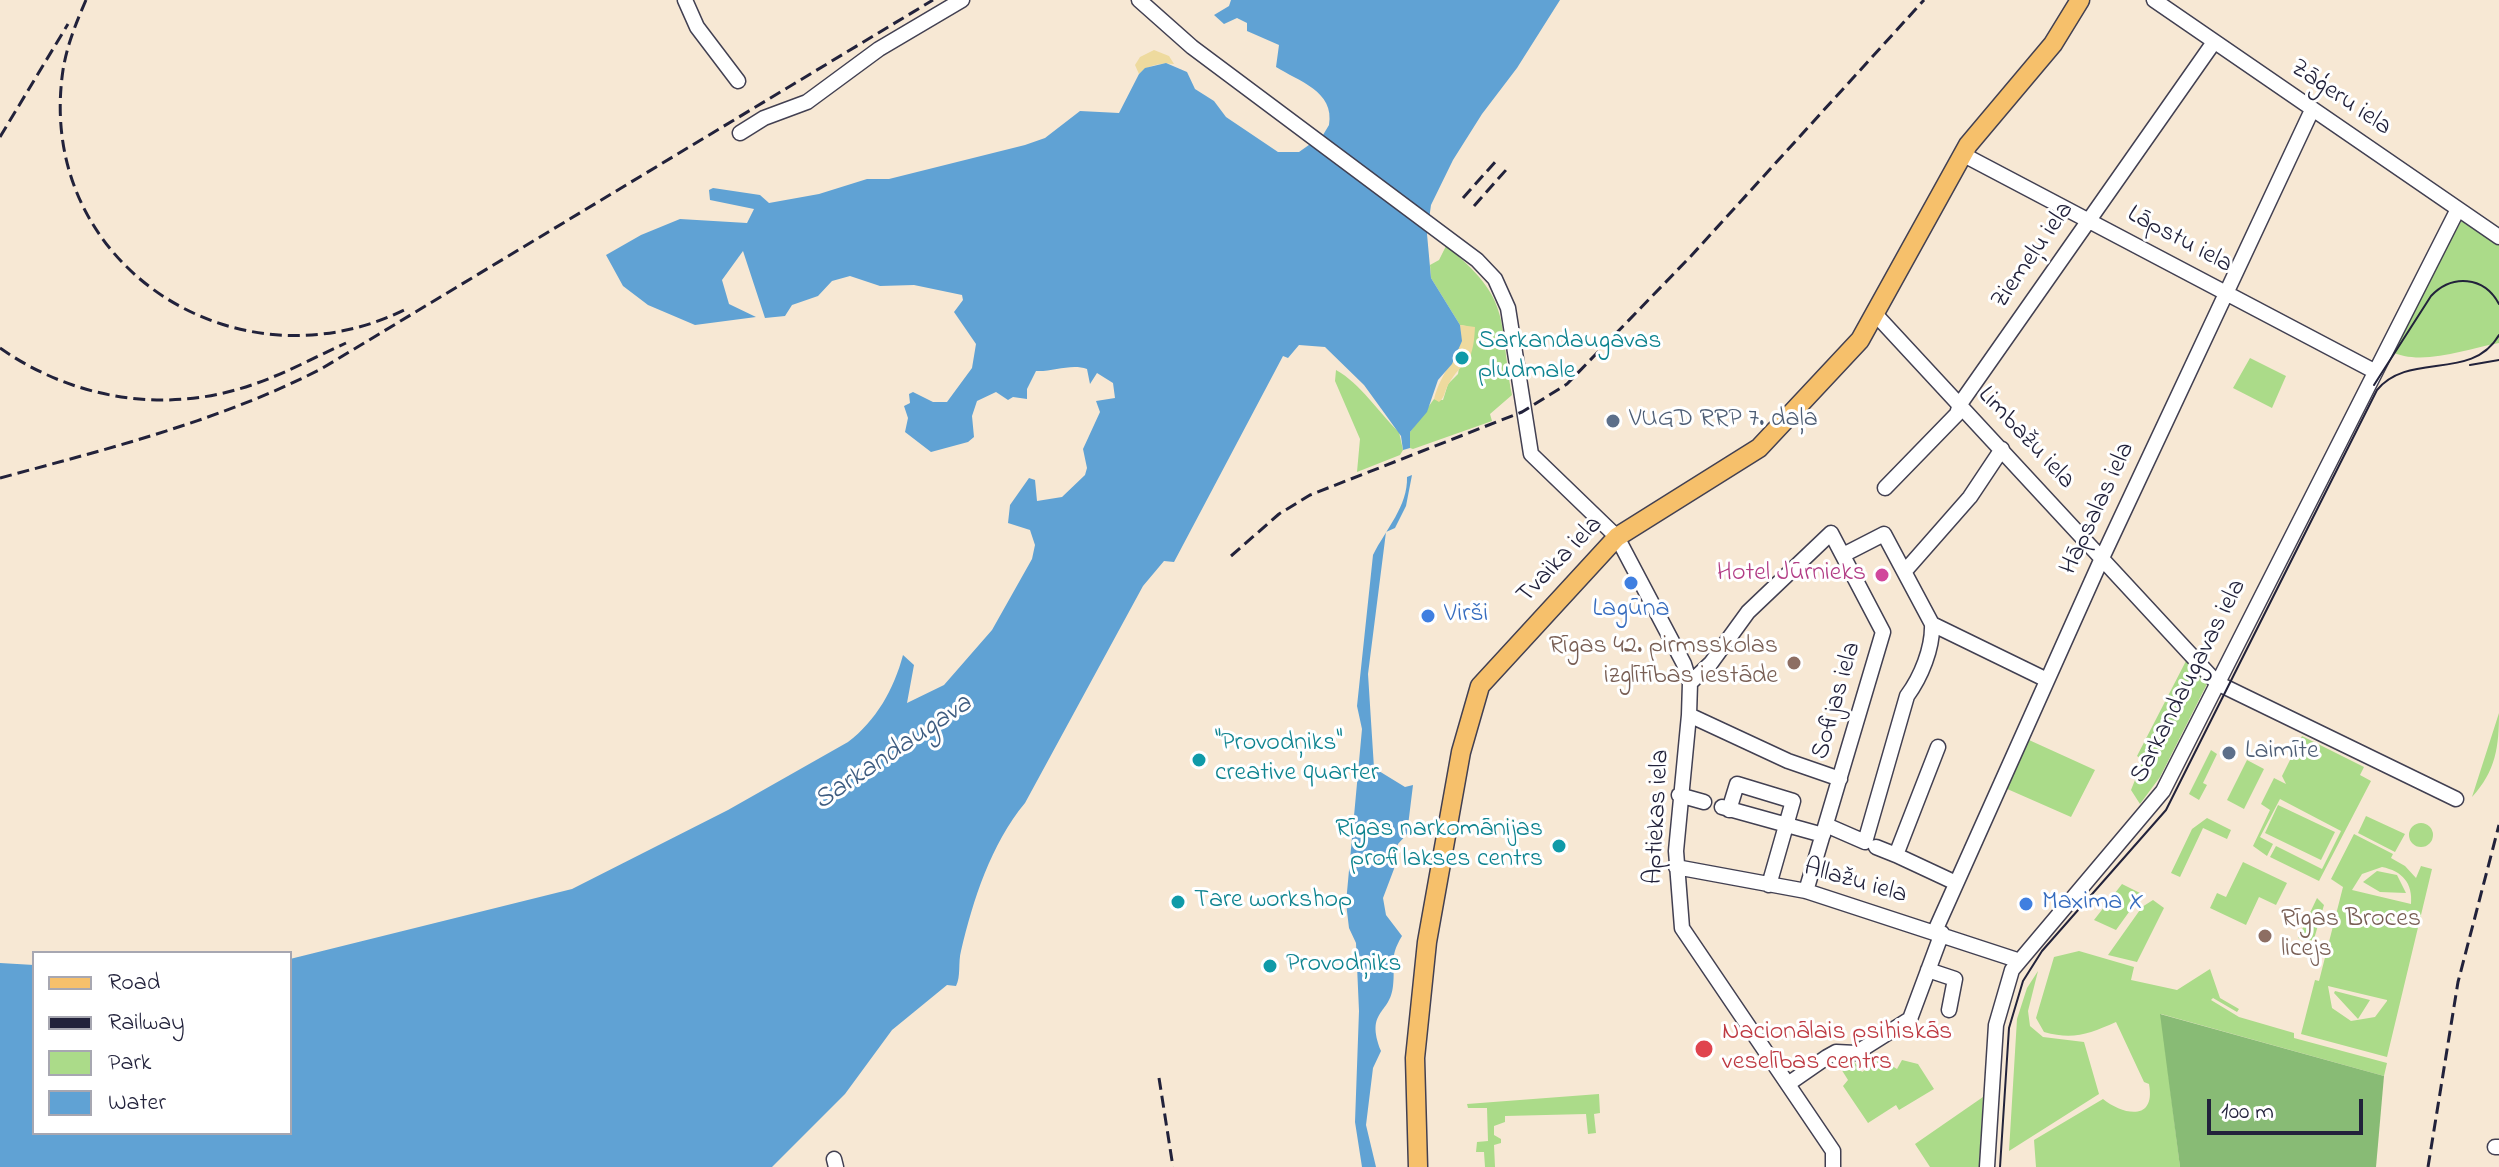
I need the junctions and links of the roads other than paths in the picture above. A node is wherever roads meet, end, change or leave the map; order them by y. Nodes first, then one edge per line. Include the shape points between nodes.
1 (962, 0) edge
2 (1139, 0) edge
3 (2080, 0) edge
4 (2154, 0) edge
5 (690, 1) edge
6 (2214, 42) junction
7 (738, 81) dead end
8 (2312, 110) junction
9 (740, 133) dead end
10 (1962, 154) junction
11 (2458, 209) junction
12 (2089, 221) junction
13 (2499, 237) edge
14 (2225, 292) junction
15 (1877, 316) junction
16 (2374, 371) junction
17 (1960, 404) junction
18 (2002, 449) junction
19 (1885, 488) dead end
20 (1617, 537) junction
21 (1845, 554) junction
22 (2102, 558) junction
23 (1905, 571) junction
24 (1932, 624) junction
25 (2047, 680) junction
26 (1690, 683) junction
27 (2217, 683) junction
28 (1689, 715) junction
29 (1938, 747) dead end
30 (1840, 779) junction
31 (1679, 795) junction
32 (2456, 799) dead end
33 (1704, 802) dead end
34 (1785, 827) junction
35 (1825, 830) junction
36 (1876, 847) dead end
37 (1896, 855) junction
38 (1676, 867) junction
39 (1956, 883) junction
40 (1769, 885) junction
41 (1806, 891) junction
42 (1939, 932) junction
43 (2017, 960) junction
44 (1928, 970) junction
45 (1949, 1010) dead end
46 (1788, 1084) junction
47 (1418, 1167) edge
48 (1833, 1167) edge
49 (1987, 1167) edge

1 - 9 street via 879,49 807,102
2 - 20 street, Aptiekas iela via 1180,38 1490,272 1508,308 1531,454
3 - 10 main road, Tvaika iela via 2053,44
4 - 6 street, Zāģeru iela
5 - 7 street via 697,27
6 - 8 street, Zāģeru iela
6 - 12 street, Ziemeļu iela
8 - 11 street, Zāģeru iela
8 - 14 street, Hāpsalas iela
10 - 12 street, Lāpstu iela
10 - 15 main road, Tvaika iela
11 - 13 street, Zāģeru iela
11 - 16 street, Sarkandaugavas iela
12 - 14 street, Lāpstu iela
12 - 17 street, Ziemeļu iela
14 - 16 street, Lāpstu iela
14 - 22 street, Hāpsalas iela
15 - 17 street, Limbažu iela
15 - 20 main road, Tvaika iela via 1759,448
16 - 27 street, Sarkandaugavas iela
17 - 18 street, Limbažu iela
17 - 19 street, Ziemeļu iela via 1957,414
18 - 22 street, Limbažu iela
18 - 23 street via 1970,497
20 - 26 street, Aptiekas iela via 1677,647
20 - 47 main road, Tvaika iela via 1476,695 1427,942 1415,1058
21 - 23 street via 1884,534
21 - 26 street, Sofijas iela via 1831,533 1748,612
21 - 30 street, Sofijas iela via 1883,632
22 - 25 street, Hāpsalas iela
22 - 27 street, Limbažu iela
23 - 24 street
24 - 25 street
24 - 35 street via 1865,842
25 - 39 street, Hāpsalas iela
26 - 28 street, Aptiekas iela
27 - 32 street, Limbažu iela
27 - 43 street, Sarkandaugavas iela via 2154,803
28 - 30 street
28 - 31 street, Aptiekas iela
29 - 37 street
30 - 35 street, Sofijas iela
31 - 33 street
31 - 38 street, Aptiekas iela
34 - 34 street via 1726,808 1737,784 1793,801
34 - 35 street
34 - 40 street
35 - 41 street, Sofijas iela
36 - 37 street
37 - 39 street
38 - 40 street, Allažu iela
38 - 46 street, Aptiekas iela via 1682,928
39 - 42 street, Hāpsalas iela
40 - 41 street, Allažu iela
41 - 42 street, Allažu iela
42 - 43 street, Allažu iela
42 - 44 street, Hāpsalas iela
43 - 49 street, Sarkandaugavas iela via 1996,1025
44 - 45 street via 1955,979
44 - 46 street, Hāpsalas iela via 1910,1019 1856,1053 1836,1052
46 - 48 street, Aptiekas iela via 1833,1151

